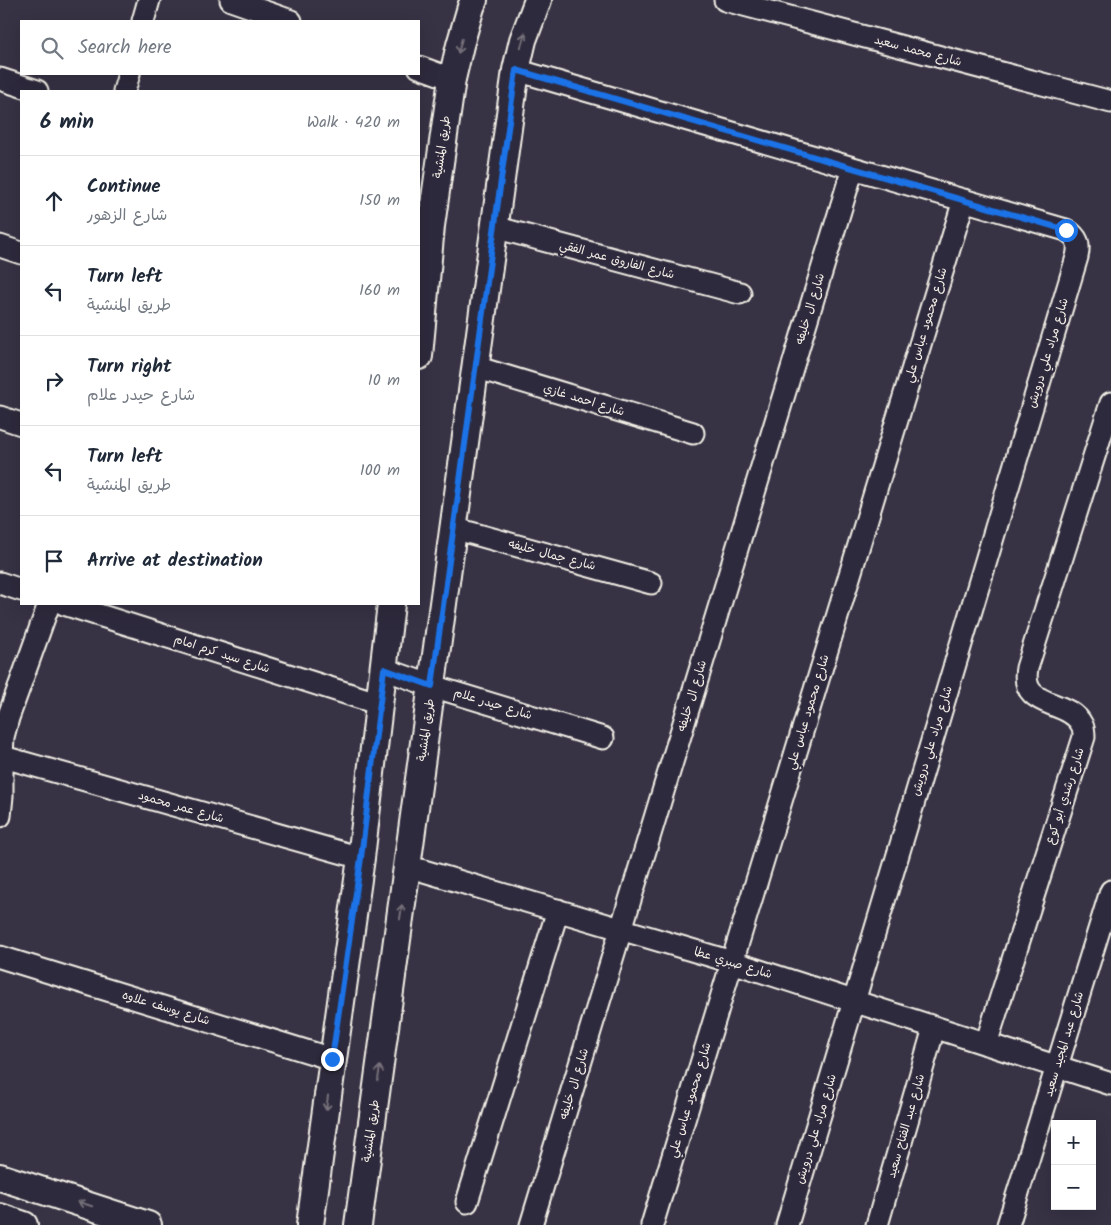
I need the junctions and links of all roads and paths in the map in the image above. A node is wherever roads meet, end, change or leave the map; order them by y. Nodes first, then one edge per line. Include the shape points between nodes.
1 (149, 0) edge
2 (232, 0) edge
3 (474, 0) edge
4 (538, 0) edge
5 (725, 0) edge
6 (143, 20) edge
7 (288, 20) edge
8 (420, 67) edge
9 (516, 70) junction
10 (129, 75) edge
11 (0, 79) edge
12 (452, 79) junction
13 (34, 90) edge
14 (124, 90) edge
15 (1111, 102) edge
16 (853, 168) junction
17 (964, 200) junction
18 (425, 224) edge
19 (494, 227) junction
20 (0, 246) edge
21 (20, 253) edge
22 (740, 293) dead end
23 (420, 334) edge
24 (475, 367) junction
25 (1111, 403) edge
26 (0, 417) edge
27 (20, 424) edge
28 (693, 433) dead end
29 (453, 528) junction
30 (0, 583) edge
31 (651, 583) dead end
32 (20, 590) edge
33 (49, 605) edge
34 (67, 605) edge
35 (391, 605) edge
36 (384, 669) junction
37 (432, 686) junction
38 (380, 704) junction
39 (603, 738) dead end
40 (1, 756) edge
41 (0, 816) edge
42 (361, 858) junction
43 (407, 866) junction
44 (1111, 891) edge
45 (558, 910) junction
46 (621, 929) junction
47 (0, 957) edge
48 (732, 962) junction
49 (854, 1002) junction
50 (934, 1028) junction
51 (986, 1044) junction
52 (332, 1059) junction
53 (1057, 1067) junction
54 (1111, 1084) edge
55 (0, 1177) edge
56 (467, 1202) dead end
57 (0, 1217) edge
58 (536, 1224) edge
59 (24, 1225) edge
60 (148, 1225) edge
61 (310, 1225) edge
62 (358, 1225) edge
63 (652, 1225) edge
64 (787, 1225) edge
65 (877, 1225) edge
66 (1008, 1225) edge

1 - 6 street
2 - 7 street
3 -> 12 street, طريق المنشية
9 -> 4 street, طريق المنشية
5 - 15 street, شارع محمد سعيد
8 - 12 street
9 - 16 street
9 - 19 street, طريق المنشية
10 - 14 street
11 - 13 street
12 - 18 street, طريق المنشية
16 - 17 street
16 - 46 street, شارع ال خليفه
17 - 48 street, شارع محمود عباس علي
17 - 49 street, شارع مراد علي درويش via 1066,230 1077,241 1077,257
18 - 23 street, طريق المنشية
19 - 22 street, شارع الفاروق عمر الفقي
19 - 24 street, طريق المنشية
20 - 21 street
24 - 28 street, شارع احمد غازي
24 - 29 street, طريق المنشية
25 - 51 street, شارع رشدي أبو كوع via 1026,676 1030,692 1036,697 1078,718 1084,737
26 - 27 street
29 - 31 street, شارع جمال خليفه
29 - 37 street, طريق المنشية
30 - 32 street
33 - 40 street via 8,718
34 - 38 street, شارع سيد كرم امام
35 - 36 street
36 - 37 street, شارع حيدر علام
36 - 38 street
37 - 39 street, شارع حيدر علام
37 - 43 street, طريق المنشية
38 - 42 street
40 - 41 street
40 - 42 street, شارع عمر محمود
42 - 52 street
43 - 45 street, شارع صبري عطا
62 -> 43 street, طريق المنشية
44 - 53 street, شارع عبد المجيد سعيد
45 - 46 street, شارع صبري عطا
45 - 56 street
46 - 48 street, شارع صبري عطا
46 - 58 street, شارع ال خليفه
47 - 52 street, شارع يوسف علاوه
48 - 49 street, شارع صبري عطا
48 - 63 street, شارع محمود عباس علي
49 - 50 street, شارع صبري عطا
49 - 64 street, شارع مراد علي درويش
50 - 51 street, شارع صبري عطا
50 - 65 street, شارع عبد الفتاح سعيد
51 - 53 street, شارع صبري عطا
52 -> 61 street
53 - 54 street, شارع صبري عطا
53 - 66 street, شارع عبد المجيد سعيد
60 -> 55 street
57 - 59 street

